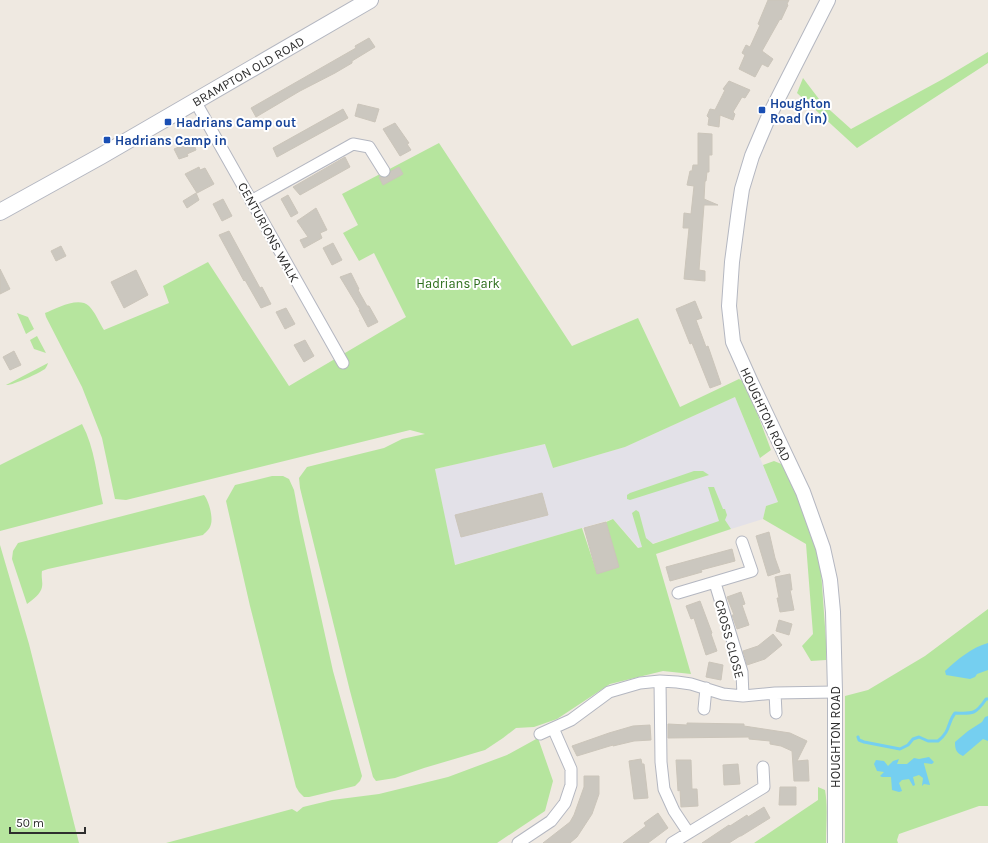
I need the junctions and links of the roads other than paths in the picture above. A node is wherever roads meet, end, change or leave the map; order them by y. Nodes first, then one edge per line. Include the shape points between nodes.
1 (370, 0) edge
2 (828, 0) edge
3 (195, 101) junction
4 (384, 171) dead end
5 (252, 201) junction
6 (0, 212) edge
7 (342, 363) dead end
8 (742, 542) dead end
9 (715, 583) junction
10 (678, 593) dead end
11 (660, 681) junction
12 (706, 688) junction
13 (835, 692) junction
14 (775, 694) junction
15 (743, 696) junction
16 (704, 709) dead end
17 (776, 713) dead end
18 (553, 728) junction
19 (540, 734) dead end
20 (763, 767) dead end
21 (688, 832) junction
22 (518, 843) edge
23 (672, 843) edge
24 (835, 843) edge

1 - 3 main road, BRAMPTON OLD ROAD
2 - 13 street, HOUGHTON ROAD via 769,116 752,156 742,189 729,306 733,342 803,492 823,548 833,612
3 - 5 street, CENTURIONS WALK
3 - 6 main road, BRAMPTON OLD ROAD
4 - 5 street via 370,147 353,144
5 - 7 street, CENTURIONS WALK
8 - 9 street via 752,571
9 - 10 street
9 - 15 street, CROSS CLOSE via 742,672
11 - 12 street
11 - 18 street via 640,683 609,692 571,720
11 - 21 street via 664,789
12 - 15 street via 724,694
12 - 16 street
13 - 14 street
13 - 24 street, HOUGHTON ROAD
14 - 15 street
14 - 17 street
18 - 19 street
18 - 22 street via 571,769 571,785 565,803 551,821
20 - 21 street via 764,787
21 - 23 street

